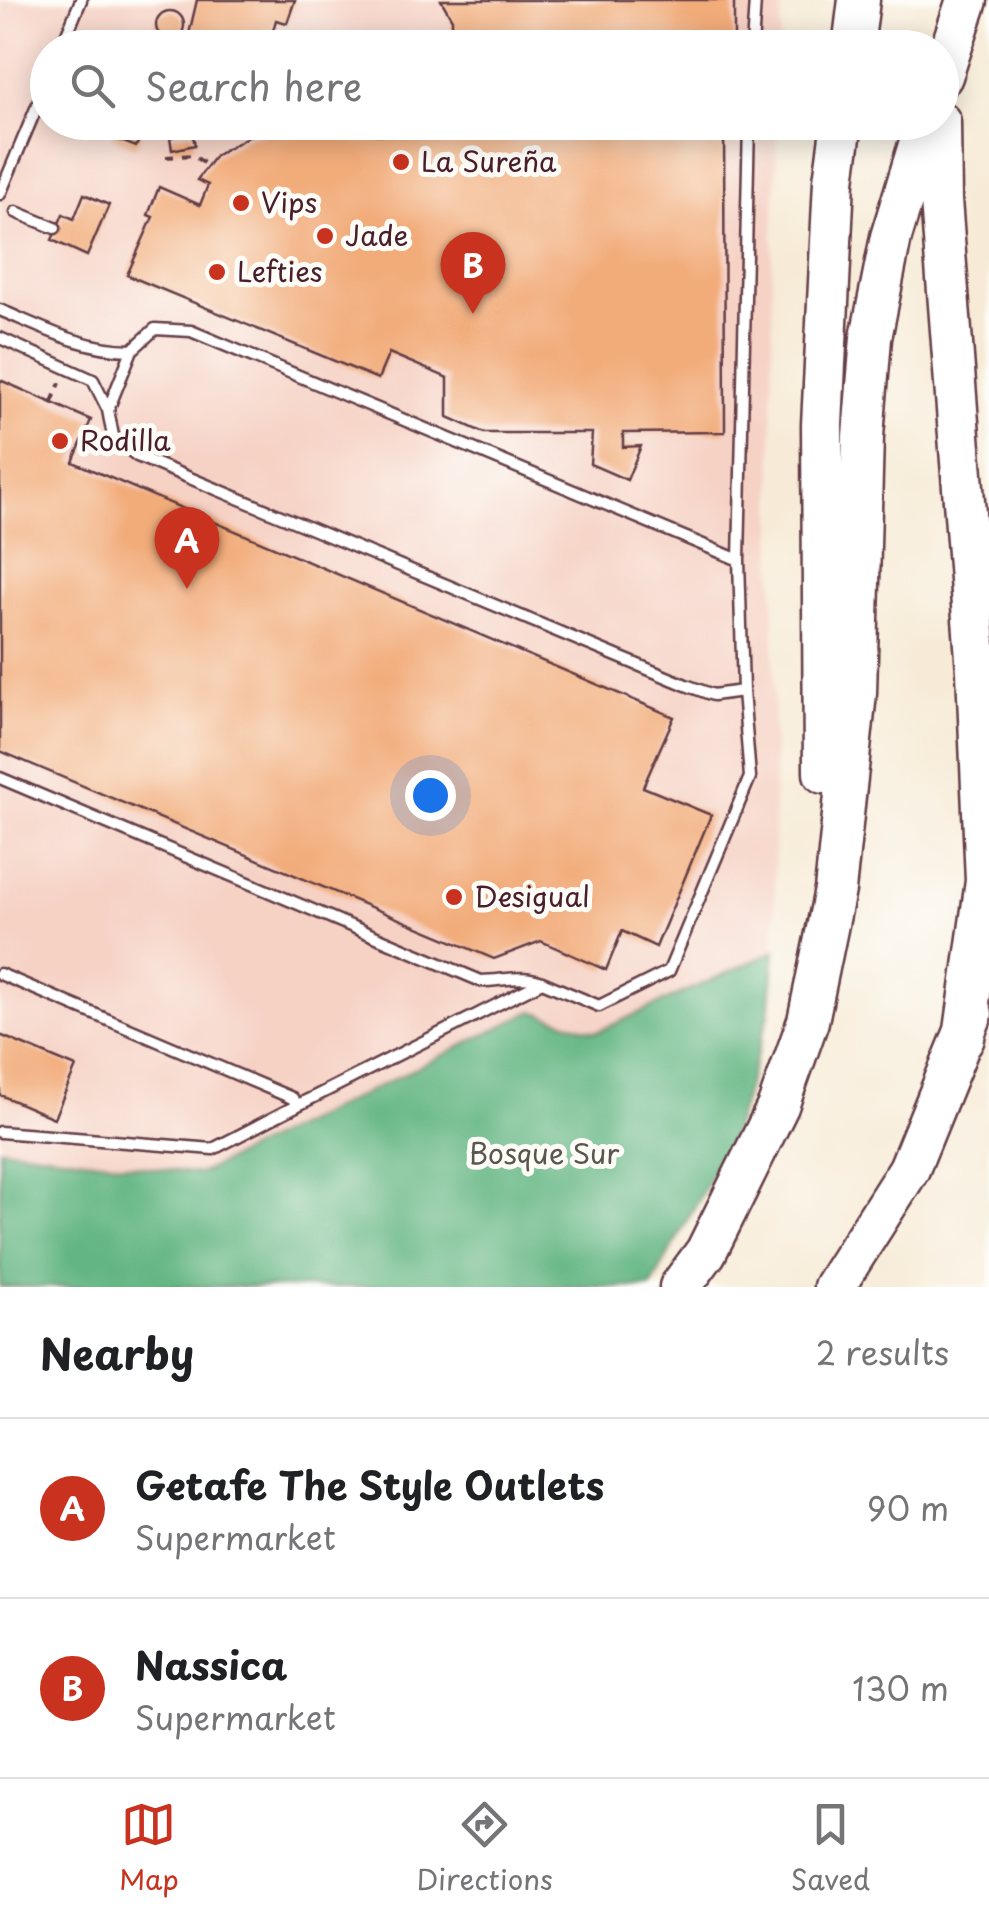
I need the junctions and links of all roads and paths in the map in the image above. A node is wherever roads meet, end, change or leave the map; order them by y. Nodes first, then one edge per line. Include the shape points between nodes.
1 (81, 0) edge
2 (755, 0) edge
3 (859, 0) edge
4 (938, 0) edge
5 (966, 0) edge
6 (68, 30) edge
7 (753, 30) edge
8 (855, 30) edge
9 (938, 30) edge
10 (957, 30) edge
11 (30, 123) edge
12 (749, 140) edge
13 (840, 140) edge
14 (921, 140) edge
15 (940, 140) edge
16 (166, 158) dead end
17 (207, 166) dead end
18 (0, 194) edge
19 (16, 212) dead end
20 (55, 228) dead end
21 (0, 310) edge
22 (0, 338) edge
23 (132, 350) junction
24 (108, 410) junction
25 (739, 560) junction
26 (742, 691) junction
27 (0, 778) edge
28 (989, 958) edge
29 (0, 974) edge
30 (542, 982) junction
31 (964, 1038) junction
32 (298, 1105) junction
33 (778, 1106) junction
34 (0, 1132) edge
35 (680, 1287) edge
36 (834, 1287) edge

1 - 6 lane
2 - 7 lane
3 - 8 highway
4 - 9 highway
5 - 10 highway
11 - 18 lane
12 - 25 lane
13 - 33 highway via 822,425 826,754
14 - 33 highway via 891,237 872,338 856,693 835,890 808,1020
15 - 31 highway via 986,881
16 - 17 path via 192,155
19 - 20 lane
21 - 23 lane via 78,342
22 - 24 lane via 92,380
23 - 24 lane
23 - 25 lane via 155,329 191,332
24 - 26 lane via 113,436 138,456 686,685 712,695
25 - 26 lane
26 - 30 lane via 750,777 669,972 599,1006
27 - 30 lane via 481,981 526,976
28 - 31 highway
29 - 32 lane
30 - 32 lane
31 - 36 highway via 909,1169
32 - 34 lane via 213,1150
33 - 35 highway via 706,1252

